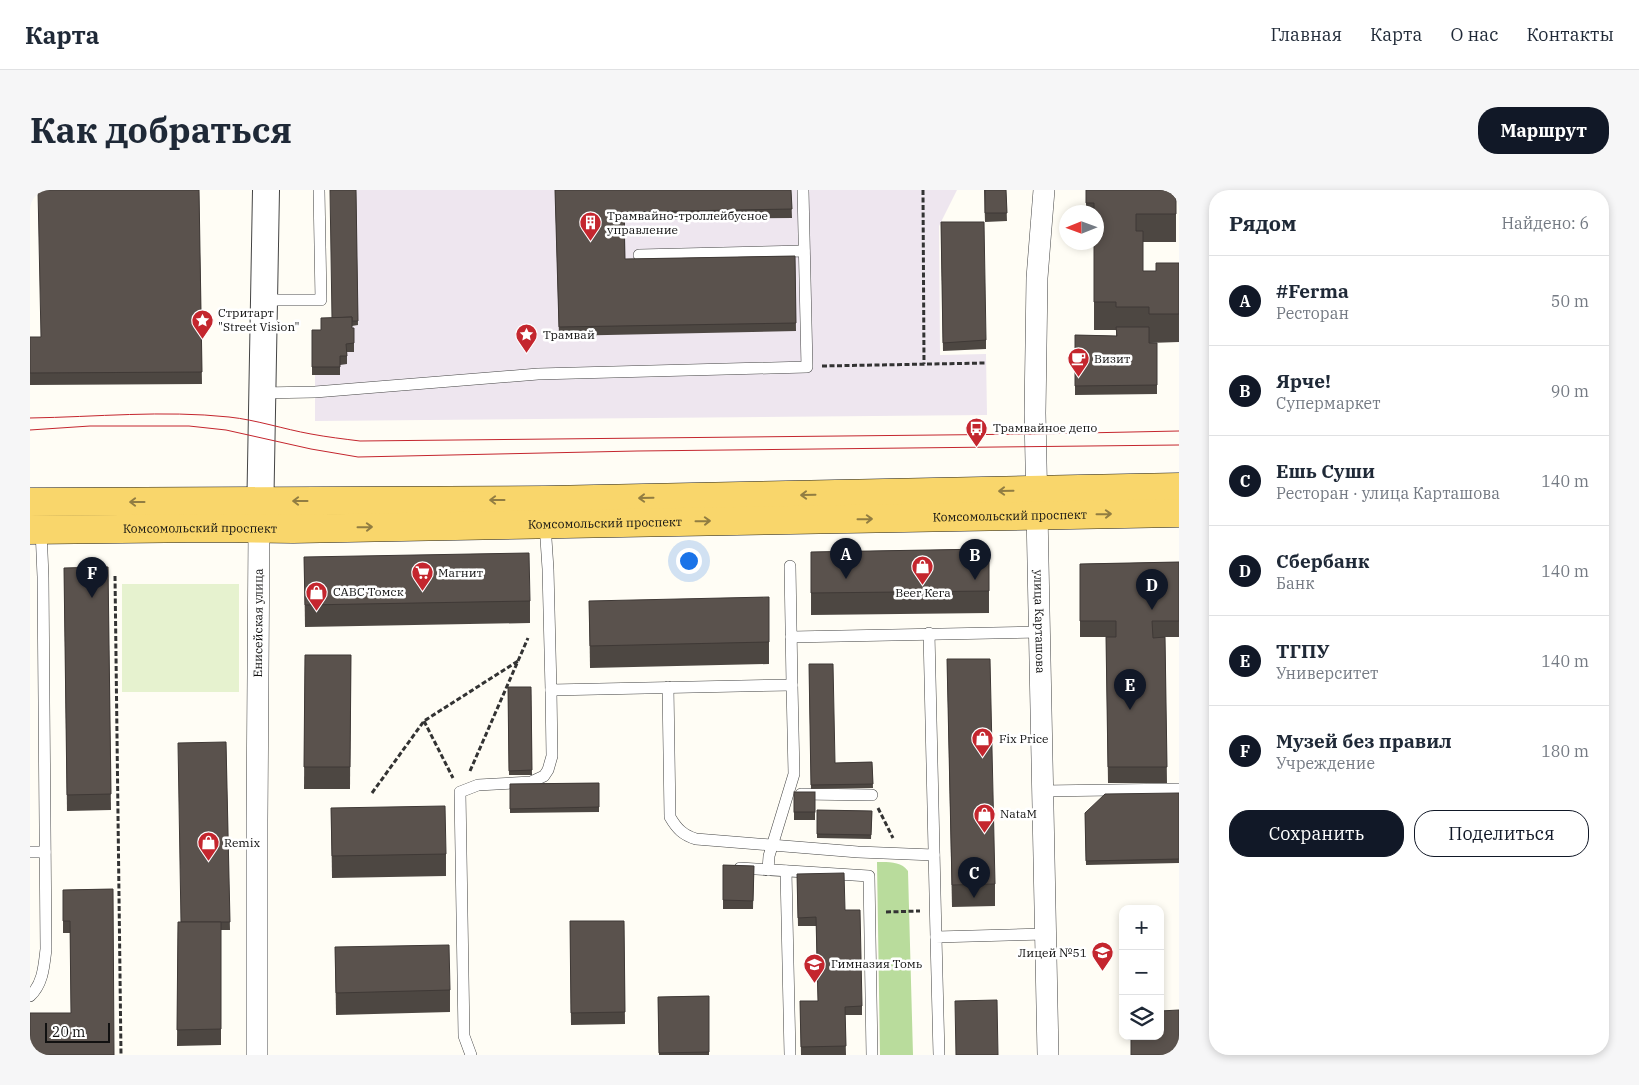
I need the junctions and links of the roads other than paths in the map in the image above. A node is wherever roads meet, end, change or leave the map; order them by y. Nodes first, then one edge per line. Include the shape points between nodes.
1 (266, 190) edge
2 (319, 190) edge
3 (803, 190) edge
4 (1044, 190) edge
5 (804, 251) junction
6 (638, 254) dead end
7 (264, 300) junction
8 (261, 393) junction
9 (1179, 487) edge
10 (260, 501) junction
11 (30, 502) edge
12 (1037, 503) junction
13 (1179, 513) edge
14 (545, 524) junction
15 (35, 529) edge
16 (259, 529) junction
17 (790, 566) dead end
18 (1040, 632) junction
19 (929, 633) junction
20 (791, 637) junction
21 (792, 685) junction
22 (668, 688) junction
23 (551, 690) junction
24 (1179, 789) edge
25 (1043, 791) junction
26 (788, 794) junction
27 (872, 795) road end
28 (772, 845) junction
29 (30, 852) edge
30 (45, 852) junction
31 (934, 855) junction
32 (728, 867) edge
33 (768, 870) junction
34 (786, 871) junction
35 (1046, 934) junction
36 (936, 937) junction
37 (30, 996) edge
38 (257, 1055) edge
39 (471, 1055) edge
40 (790, 1055) edge
41 (872, 1055) edge
42 (939, 1055) edge
43 (1048, 1055) edge

1 - 7 street, Енисейская улица
2 - 7 lane via 321,300
3 - 5 lane
4 - 12 street, улица Карташова via 1037,288
5 - 6 lane
5 - 8 lane via 806,366 538,374 315,392
7 - 8 street, Енисейская улица
8 - 10 street, Енисейская улица
9 - 12 main road, Комсомольский проспект
10 -> 11 main road, Комсомольский проспект
12 -> 10 main road, Комсомольский проспект
10 - 16 street, Енисейская улица
12 -> 13 main road, Комсомольский проспект
14 -> 12 main road, Комсомольский проспект via 988,518
12 - 18 street, улица Карташова
16 -> 14 main road, Комсомольский проспект
14 - 23 lane
15 - 16 main road, Комсомольский проспект
15 - 30 lane via 43,577
16 - 38 street, Енисейская улица
17 - 20 lane
18 - 19 lane
18 - 25 street, улица Карташова
19 - 20 lane
19 - 31 lane
20 - 21 lane
21 - 22 lane
21 - 26 lane via 794,774
22 - 23 lane
22 - 28 lane via 670,817 686,836 696,839
23 - 39 lane via 552,756 544,776 531,782 478,785 460,792 464,1036
24 - 25 lane
25 - 35 street, улица Карташова
26 - 27 lane
26 - 28 lane
28 - 31 lane
28 - 33 lane
29 - 30 lane
30 - 37 lane via 46,949 40,982
31 - 36 lane
32 - 33 lane
33 - 34 lane
34 - 40 lane
34 - 41 lane via 869,876
35 - 36 lane
35 - 43 street, улица Карташова
36 - 42 lane

